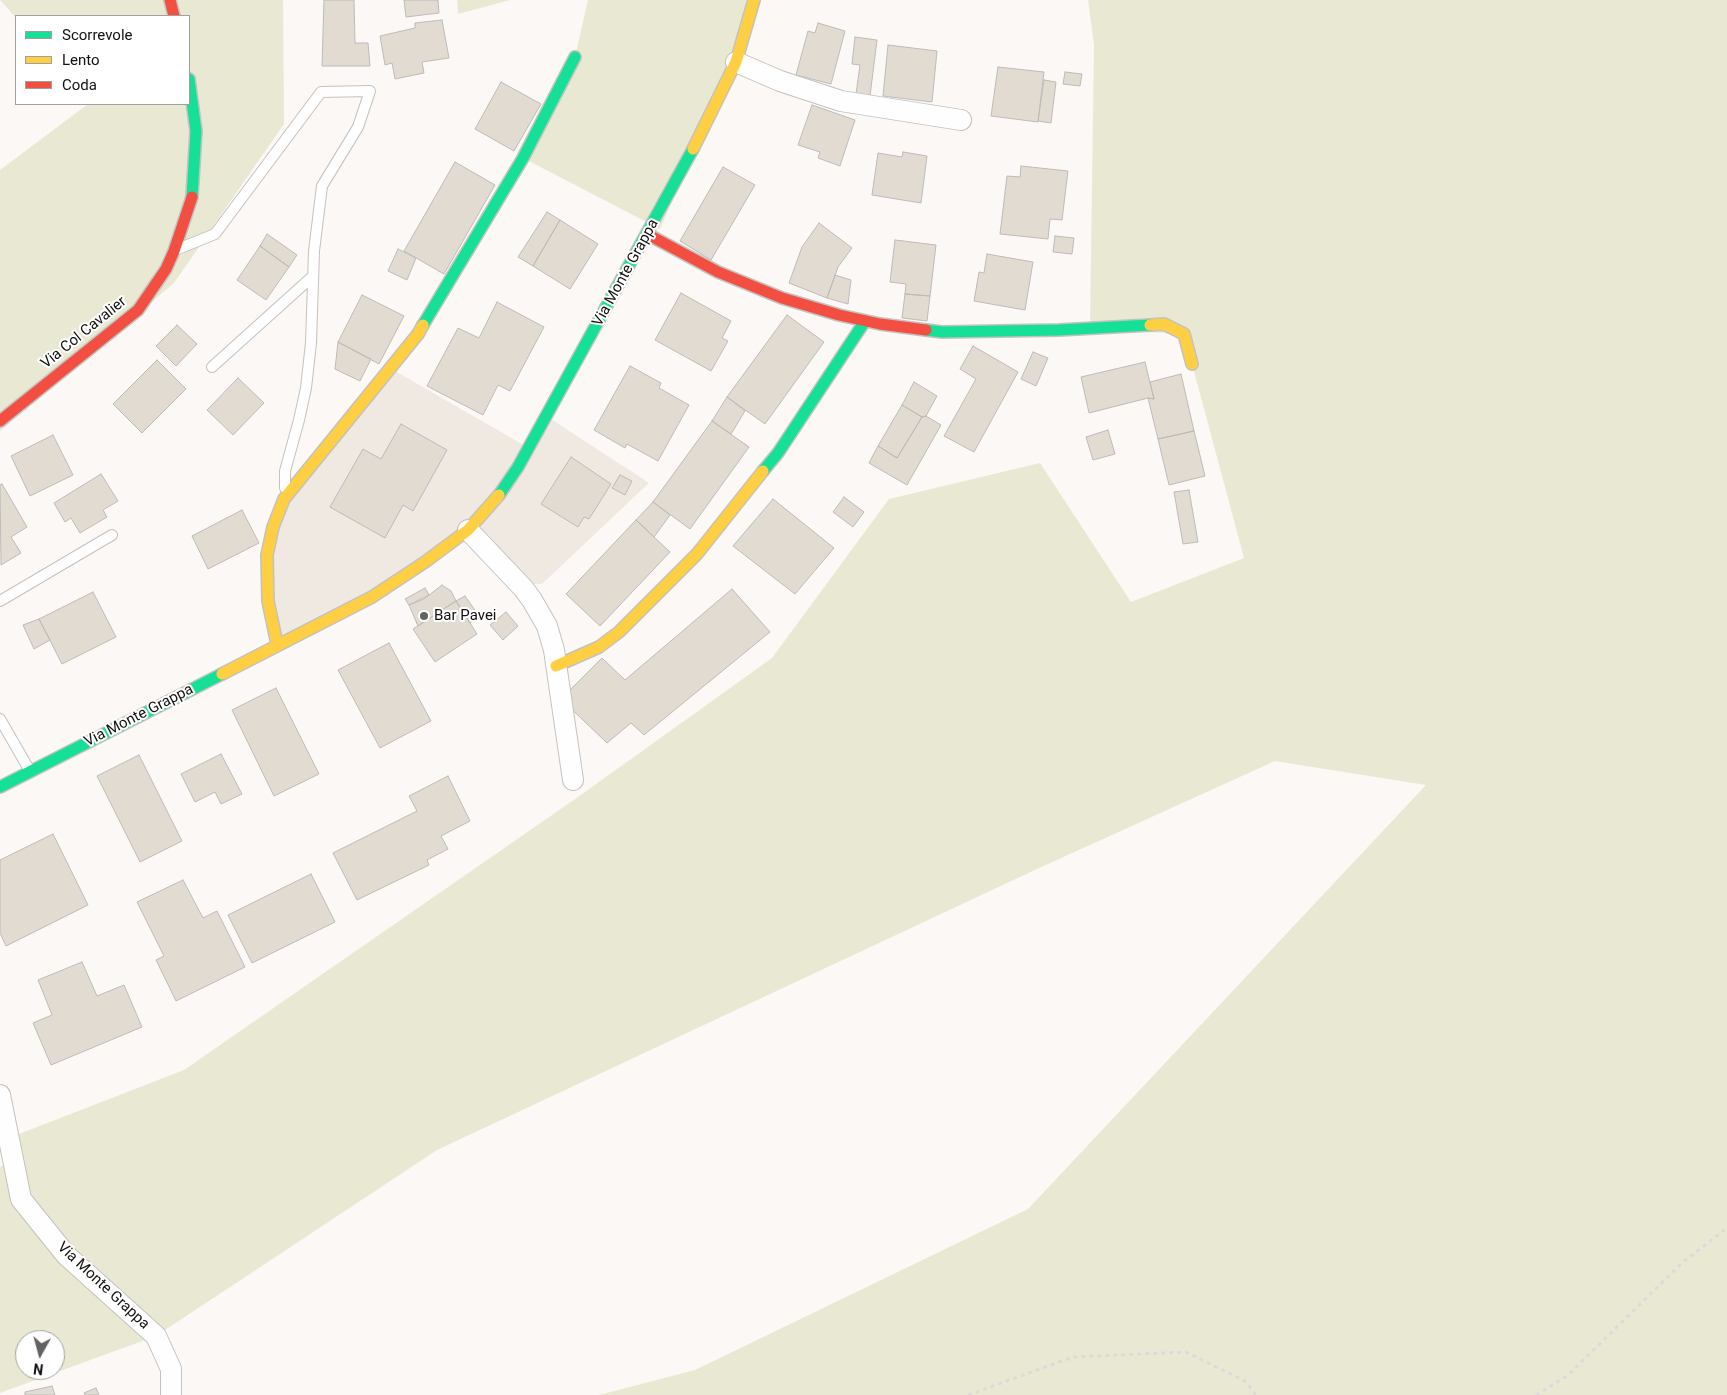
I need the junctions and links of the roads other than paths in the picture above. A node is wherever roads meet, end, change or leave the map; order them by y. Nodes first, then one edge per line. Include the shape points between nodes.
1 (170, 0) edge
2 (754, 0) edge
3 (174, 15) edge
4 (576, 57) dead end
5 (736, 62) junction
6 (190, 86) edge
7 (961, 120) dead end
8 (647, 234) junction
9 (174, 251) junction
10 (313, 276) junction
11 (865, 321) junction
12 (1192, 364) dead end
13 (212, 367) dead end
14 (0, 421) edge
15 (284, 499) junction
16 (468, 530) junction
17 (112, 535) dead end
18 (0, 601) edge
19 (277, 644) junction
20 (556, 666) junction
21 (0, 719) edge
22 (30, 772) junction
23 (573, 780) dead end
24 (0, 786) edge
25 (0, 1095) edge
26 (171, 1395) edge

1 - 3 street
2 - 5 street, Via Monte Grappa
4 - 15 street via 523,158 418,334
5 - 7 street via 841,101
5 - 8 street, Via Monte Grappa
6 - 9 street, Via Col Cavalier via 196,131 195,176 193,196
8 - 11 street via 718,272 782,298
8 - 16 street, Via Monte Grappa via 518,467 497,498
9 - 10 lane via 215,234 321,92 370,91 358,127 322,186
9 - 14 street, Via Col Cavalier via 166,269 138,310
10 - 13 lane
10 - 15 lane via 306,388 285,471
11 - 12 street via 942,332 1164,324 1184,334
11 - 20 street via 778,453 697,554 619,632 599,647
15 - 19 street via 267,555 268,601
16 - 19 street, Via Monte Grappa via 372,597
16 - 20 street via 532,600 547,626
17 - 18 lane
19 - 22 street, Via Monte Grappa
20 - 23 street
21 - 22 lane
22 - 24 street, Via Monte Grappa
25 - 26 street, Via Monte Grappa via 21,1199 66,1255 156,1336 171,1369

